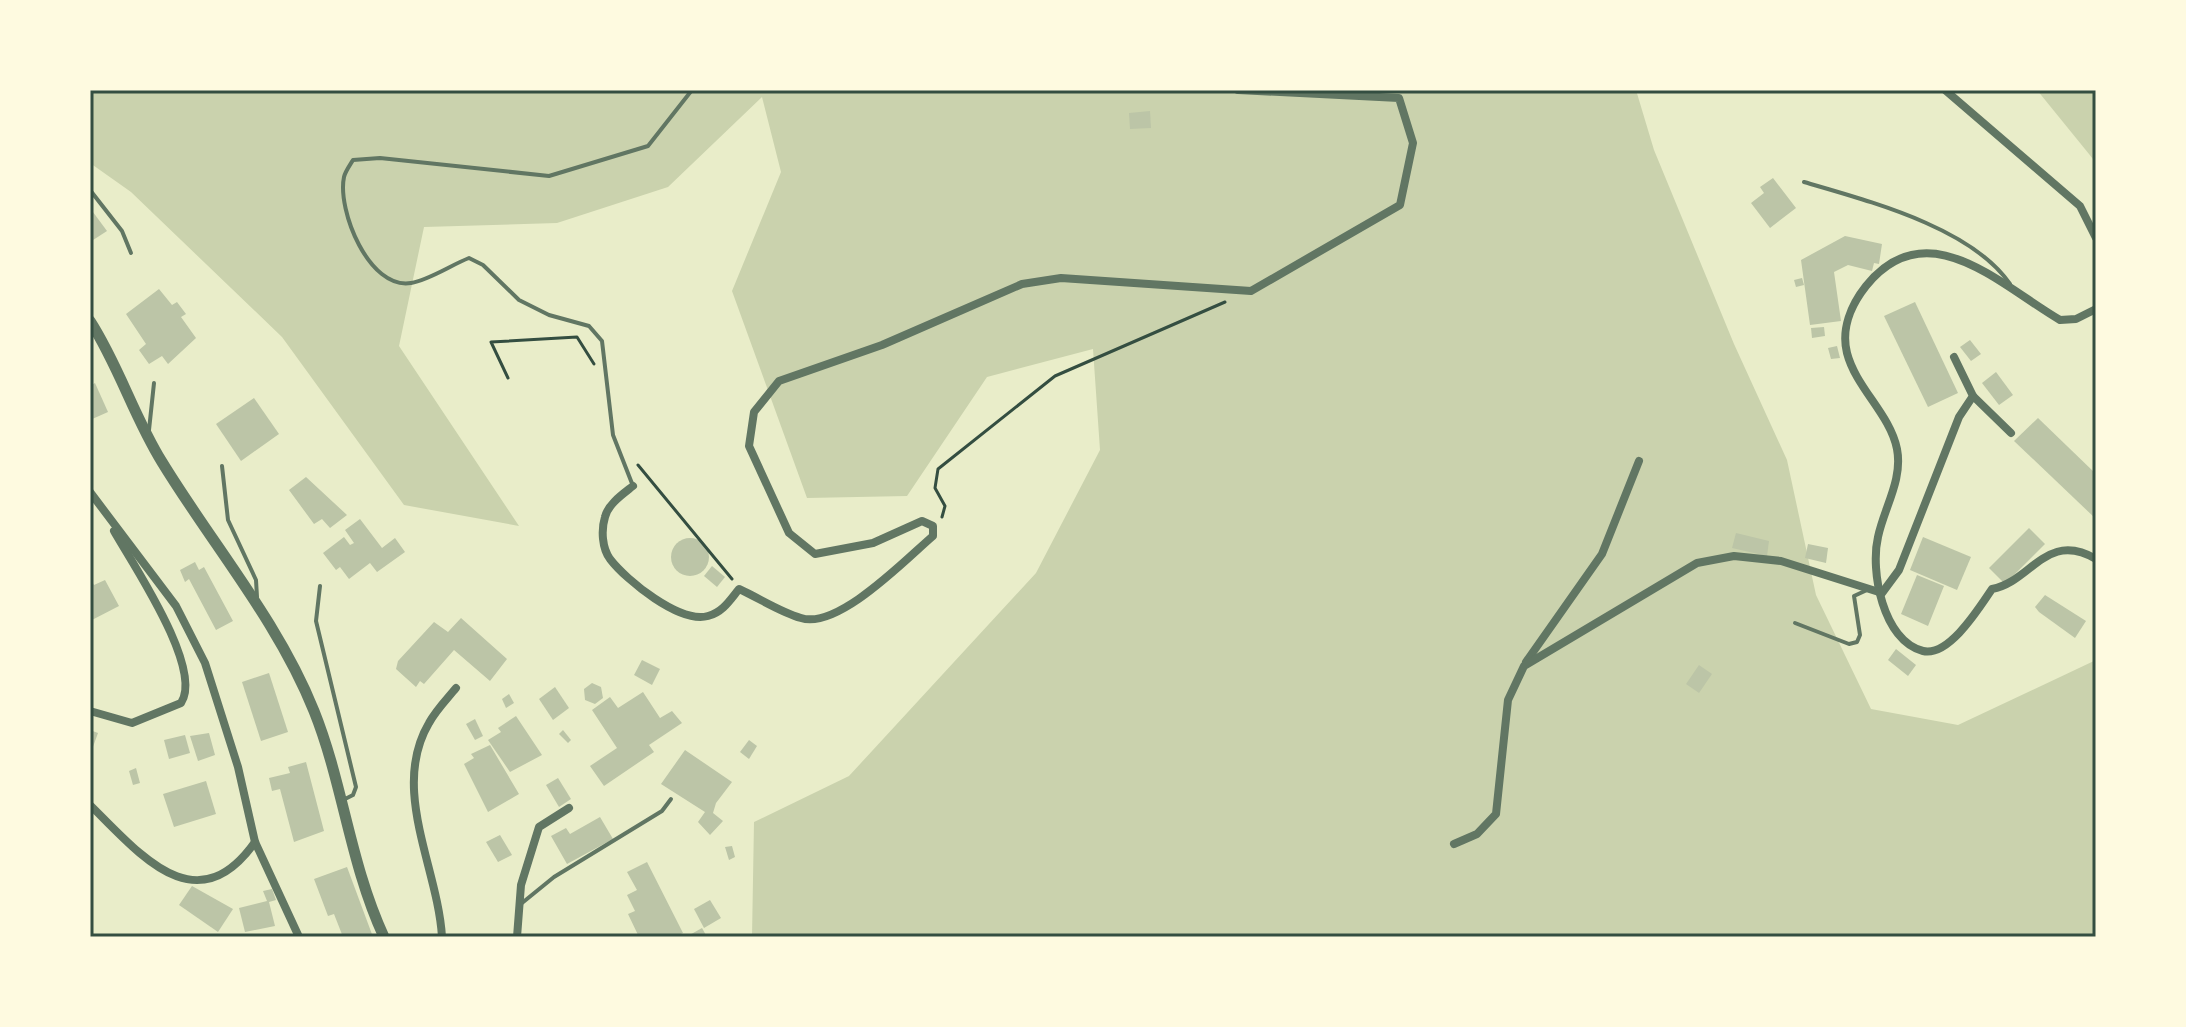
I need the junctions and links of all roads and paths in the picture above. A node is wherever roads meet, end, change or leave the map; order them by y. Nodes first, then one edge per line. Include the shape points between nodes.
1 (692, 90) edge
2 (1238, 90) edge
3 (1945, 90) edge
4 (1804, 182) dead end
5 (90, 190) edge
6 (2096, 238) edge
7 (131, 253) dead end
8 (1251, 291) junction
9 (2015, 291) junction
10 (2096, 309) edge
11 (90, 321) edge
12 (1954, 357) dead end
13 (508, 378) dead end
14 (607, 379) junction
15 (154, 383) dead end
16 (1973, 396) junction
17 (2011, 433) dead end
18 (145, 435) junction
19 (633, 459) dead end
20 (1639, 461) dead end
21 (222, 466) dead end
22 (633, 486) joint
23 (90, 492) edge
24 (104, 513) junction
25 (933, 526) junction
26 (2096, 559) edge
27 (320, 586) dead end
28 (739, 589) junction
29 (1870, 589) junction
30 (1882, 593) junction
31 (258, 609) junction
32 (1795, 623) dead end
33 (1524, 666) junction
34 (456, 688) dead end
35 (90, 711) edge
36 (671, 799) dead end
37 (339, 802) junction
38 (90, 805) edge
39 (569, 808) dead end
40 (255, 842) junction
41 (1454, 844) dead end
42 (520, 904) junction
43 (299, 937) edge
44 (384, 937) edge
45 (442, 937) edge
46 (517, 937) edge

1 - 14 lane via 648,146 549,176 380,158 353,160 344,177 348,223 374,269 393,281 411,283 469,258 519,300 589,326 602,341
2 - 8 street via 1399,98 1413,143 1400,205
3 - 6 street via 2080,206
4 - 9 lane via 1871,202 1977,250 1997,265
5 - 7 lane via 122,231
8 - 25 path via 1055,376 938,469 935,488 945,506
8 - 25 street via 1061,278 1022,284 882,345 779,381 754,412 749,446 789,533 815,554 873,543 922,521
9 - 10 street via 2060,320
9 - 30 street via 1949,254 1909,255 1876,274 1847,318 1853,370 1897,449 1896,478 1874,563
11 - 18 street
12 - 16 street
13 - 14 path via 491,342 577,337
14 - 22 lane via 613,435
15 - 18 lane
16 - 17 street
16 - 30 street via 1959,417 1899,570
18 - 31 street
19 - 28 path
20 - 33 street via 1602,554
21 - 31 lane via 228,520 256,580
22 - 28 street via 605,514 602,535 609,557 633,581 657,600 705,617 723,609
23 - 24 street
24 - 35 street via 158,607 186,689 181,703 132,723
24 - 40 street via 176,606 205,663
25 - 28 street via 933,536 853,603 831,614 803,620
26 - 30 street via 2080,550 2053,553 2029,565 2007,587 1992,589 1959,632 1934,651 1923,651 1896,634
27 - 37 lane via 316,621 356,787 353,795
29 - 30 street
29 - 32 lane via 1854,596 1857,642 1849,644
29 - 33 street via 1781,561 1734,556 1697,563
31 - 37 street via 315,712
33 - 41 street via 1508,700 1496,814 1477,834
34 - 45 street via 429,723 418,749 414,781
36 - 42 lane via 662,811
37 - 44 street via 370,908
38 - 40 street via 158,869 181,878 215,879
39 - 42 street via 539,827
40 - 43 street
42 - 46 street

